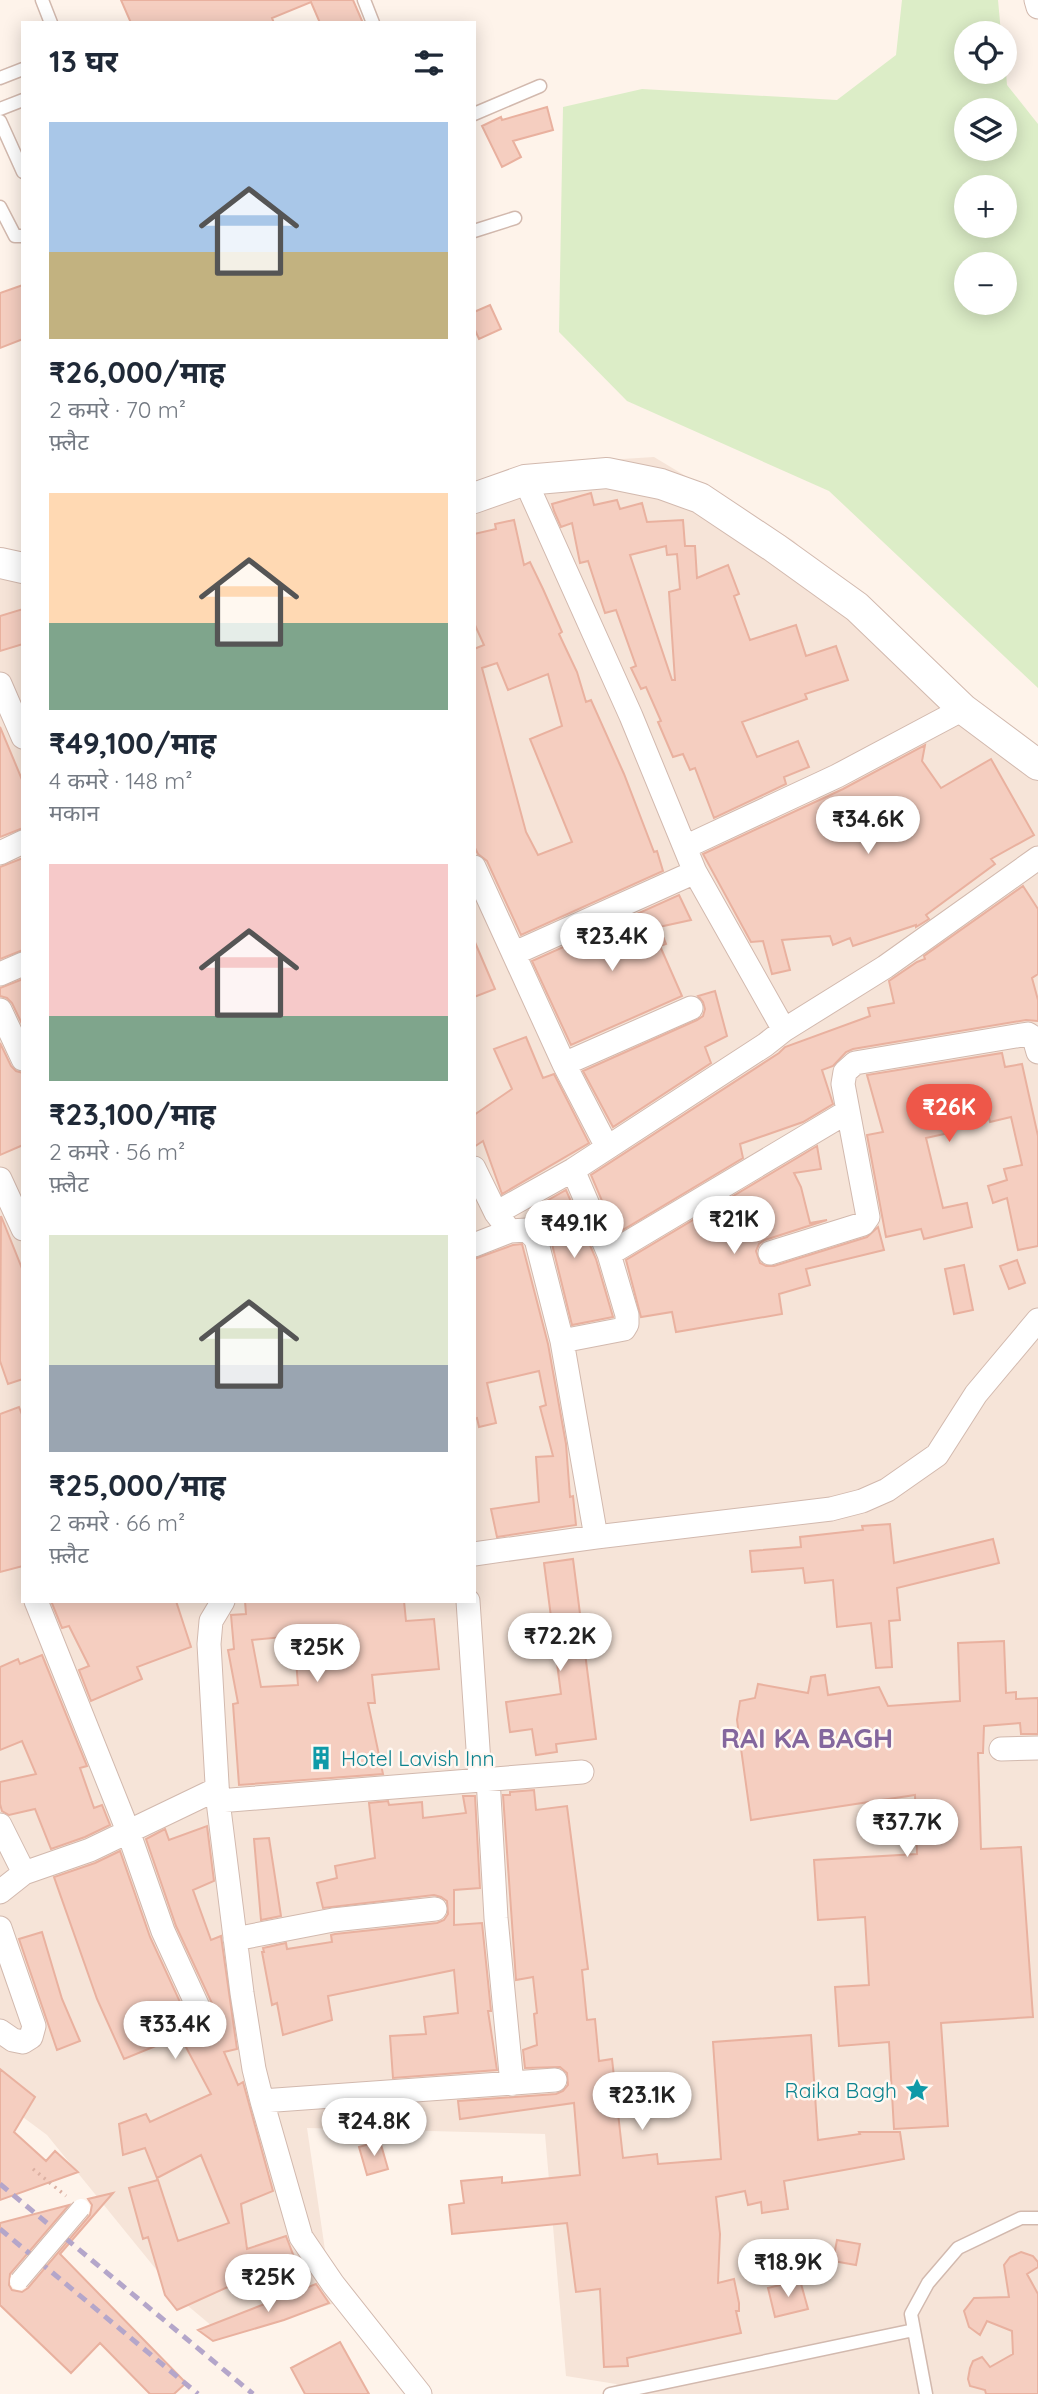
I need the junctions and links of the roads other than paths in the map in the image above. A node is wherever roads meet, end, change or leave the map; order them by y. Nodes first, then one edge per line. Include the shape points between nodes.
1 (42, 0) edge
2 (364, 0) edge
3 (1036, 0) edge
4 (1038, 7) edge
5 (50, 21) edge
6 (372, 21) edge
7 (21, 70) edge
8 (0, 78) edge
9 (540, 86) dead end
10 (21, 101) edge
11 (0, 109) edge
12 (476, 113) edge
13 (0, 121) edge
14 (21, 168) edge
15 (0, 206) edge
16 (515, 218) dead end
17 (476, 230) edge
18 (21, 236) edge
19 (525, 480) junction
20 (476, 497) edge
21 (0, 563) edge
22 (21, 568) edge
23 (0, 684) edge
24 (963, 709) junction
25 (21, 732) edge
26 (1038, 765) edge
27 (21, 843) edge
28 (685, 847) junction
29 (0, 853) edge
30 (1037, 862) edge
31 (476, 871) edge
32 (695, 872) junction
33 (515, 953) junction
34 (21, 965) edge
35 (0, 974) edge
36 (691, 1008) dead end
37 (0, 1010) edge
38 (784, 1030) junction
39 (1038, 1052) edge
40 (21, 1055) edge
41 (565, 1064) junction
42 (847, 1112) junction
43 (607, 1147) junction
44 (573, 1170) junction
45 (476, 1172) edge
46 (0, 1179) edge
47 (503, 1222) junction
48 (21, 1225) edge
49 (476, 1243) edge
50 (770, 1253) dead end
51 (609, 1254) junction
52 (1038, 1320) edge
53 (562, 1341) junction
54 (596, 1536) junction
55 (476, 1555) edge
56 (37, 1603) edge
57 (468, 1603) edge
58 (217, 1611) edge
59 (1038, 1748) edge
60 (1001, 1749) dead end
61 (582, 1772) dead end
62 (484, 1778) junction
63 (218, 1795) junction
64 (0, 1825) edge
65 (128, 1831) junction
66 (24, 1873) junction
67 (0, 1892) edge
68 (435, 1909) dead end
69 (0, 1928) edge
70 (235, 1939) junction
71 (204, 2020) dead end
72 (0, 2031) edge
73 (555, 2080) dead end
74 (512, 2084) junction
75 (262, 2101) junction
76 (81, 2208) road end
77 (1038, 2218) edge
78 (19, 2281) dead end
79 (914, 2330) junction
80 (420, 2394) edge
81 (610, 2394) edge
82 (926, 2394) edge

1 - 5 lane
2 - 6 lane
3 - 4 street
7 - 8 lane
9 - 12 lane
10 - 11 lane
13 - 14 lane
15 - 18 lane via 10,230
16 - 17 lane
19 - 20 street
19 - 24 street via 607,473 700,498 856,607
19 - 28 street
21 - 22 street
23 - 25 street
24 - 26 street
24 - 28 street via 837,776
27 - 29 street
28 - 32 street
30 - 38 street
31 - 33 street
32 - 33 street
32 - 38 street
33 - 41 street
34 - 35 street
36 - 41 street
37 - 40 street
38 - 43 street
39 - 42 street via 1028,1034 855,1063 845,1072 843,1084
41 - 43 street
42 - 50 street via 868,1217 863,1224
42 - 51 street
43 - 44 street
44 - 47 street
44 - 51 street
45 - 47 street
46 - 48 street
47 - 49 street
47 - 53 street via 527,1230 536,1239
51 - 53 street via 627,1324 624,1329
52 - 54 street via 976,1394 937,1455 887,1490 831,1509
53 - 54 street
54 - 55 street
56 - 65 street
57 - 62 street
58 - 63 street via 209,1644
59 - 60 street
61 - 62 street
62 - 63 street
62 - 74 street
63 - 65 street
63 - 70 street
64 - 66 street
65 - 66 street
65 - 71 street via 163,1931
66 - 67 street
68 - 70 street via 333,1920
69 - 72 street via 34,2026 31,2037 23,2042
70 - 75 street
73 - 74 street
74 - 75 street
75 - 80 street via 302,2237
76 - 78 street, bridge
77 - 79 lane via 1021,2218 958,2248 928,2283 911,2314
79 - 81 lane
79 - 82 lane

